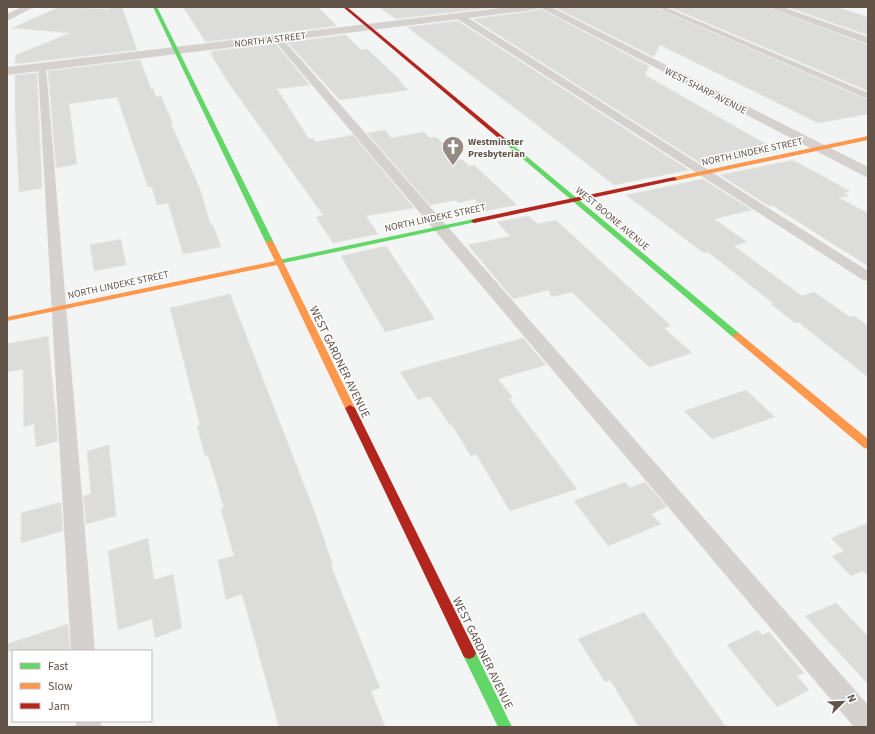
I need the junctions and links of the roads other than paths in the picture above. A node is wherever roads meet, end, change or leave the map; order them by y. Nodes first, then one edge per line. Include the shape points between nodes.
1 (29, 7) edge
2 (155, 7) edge
3 (345, 7) edge
4 (533, 7) edge
5 (544, 7) edge
6 (659, 7) edge
7 (773, 7) edge
8 (458, 16) junction
9 (7, 18) edge
10 (368, 27) junction
11 (277, 38) junction
12 (868, 41) edge
13 (175, 51) junction
14 (42, 67) junction
15 (7, 71) edge
16 (868, 96) edge
17 (868, 138) edge
18 (820, 148) junction
19 (705, 172) junction
20 (868, 173) edge
21 (574, 200) junction
22 (442, 227) junction
23 (277, 261) junction
24 (868, 277) edge
25 (59, 308) junction
26 (7, 319) edge
27 (868, 446) edge
28 (84, 650) edge
29 (868, 724) edge
30 (506, 727) edge

1 - 9 street
2 - 13 street, WEST GARDNER AVENUE
3 - 10 street, WEST BOONE AVENUE
4 - 8 street, NORTH A STREET
5 - 18 street, WEST SHARP AVENUE
6 - 16 lane
7 - 12 street
8 - 10 street, NORTH A STREET
8 - 19 lane
10 - 11 street, NORTH A STREET
10 - 21 street, WEST BOONE AVENUE
11 - 13 street, NORTH A STREET
11 - 22 lane
13 - 14 street, NORTH A STREET
13 - 23 street, WEST GARDNER AVENUE
14 - 15 street, NORTH A STREET
14 - 25 lane
17 - 18 street, NORTH LINDEKE STREET
18 - 19 street, NORTH LINDEKE STREET
18 - 20 street, WEST SHARP AVENUE
19 - 21 street, NORTH LINDEKE STREET
19 - 24 lane
21 - 22 street, NORTH LINDEKE STREET
21 - 27 street, WEST BOONE AVENUE
22 - 23 street, NORTH LINDEKE STREET
22 - 29 lane
23 - 25 street, NORTH LINDEKE STREET
23 - 30 street, WEST GARDNER AVENUE
25 - 26 street, NORTH LINDEKE STREET
25 - 28 lane

